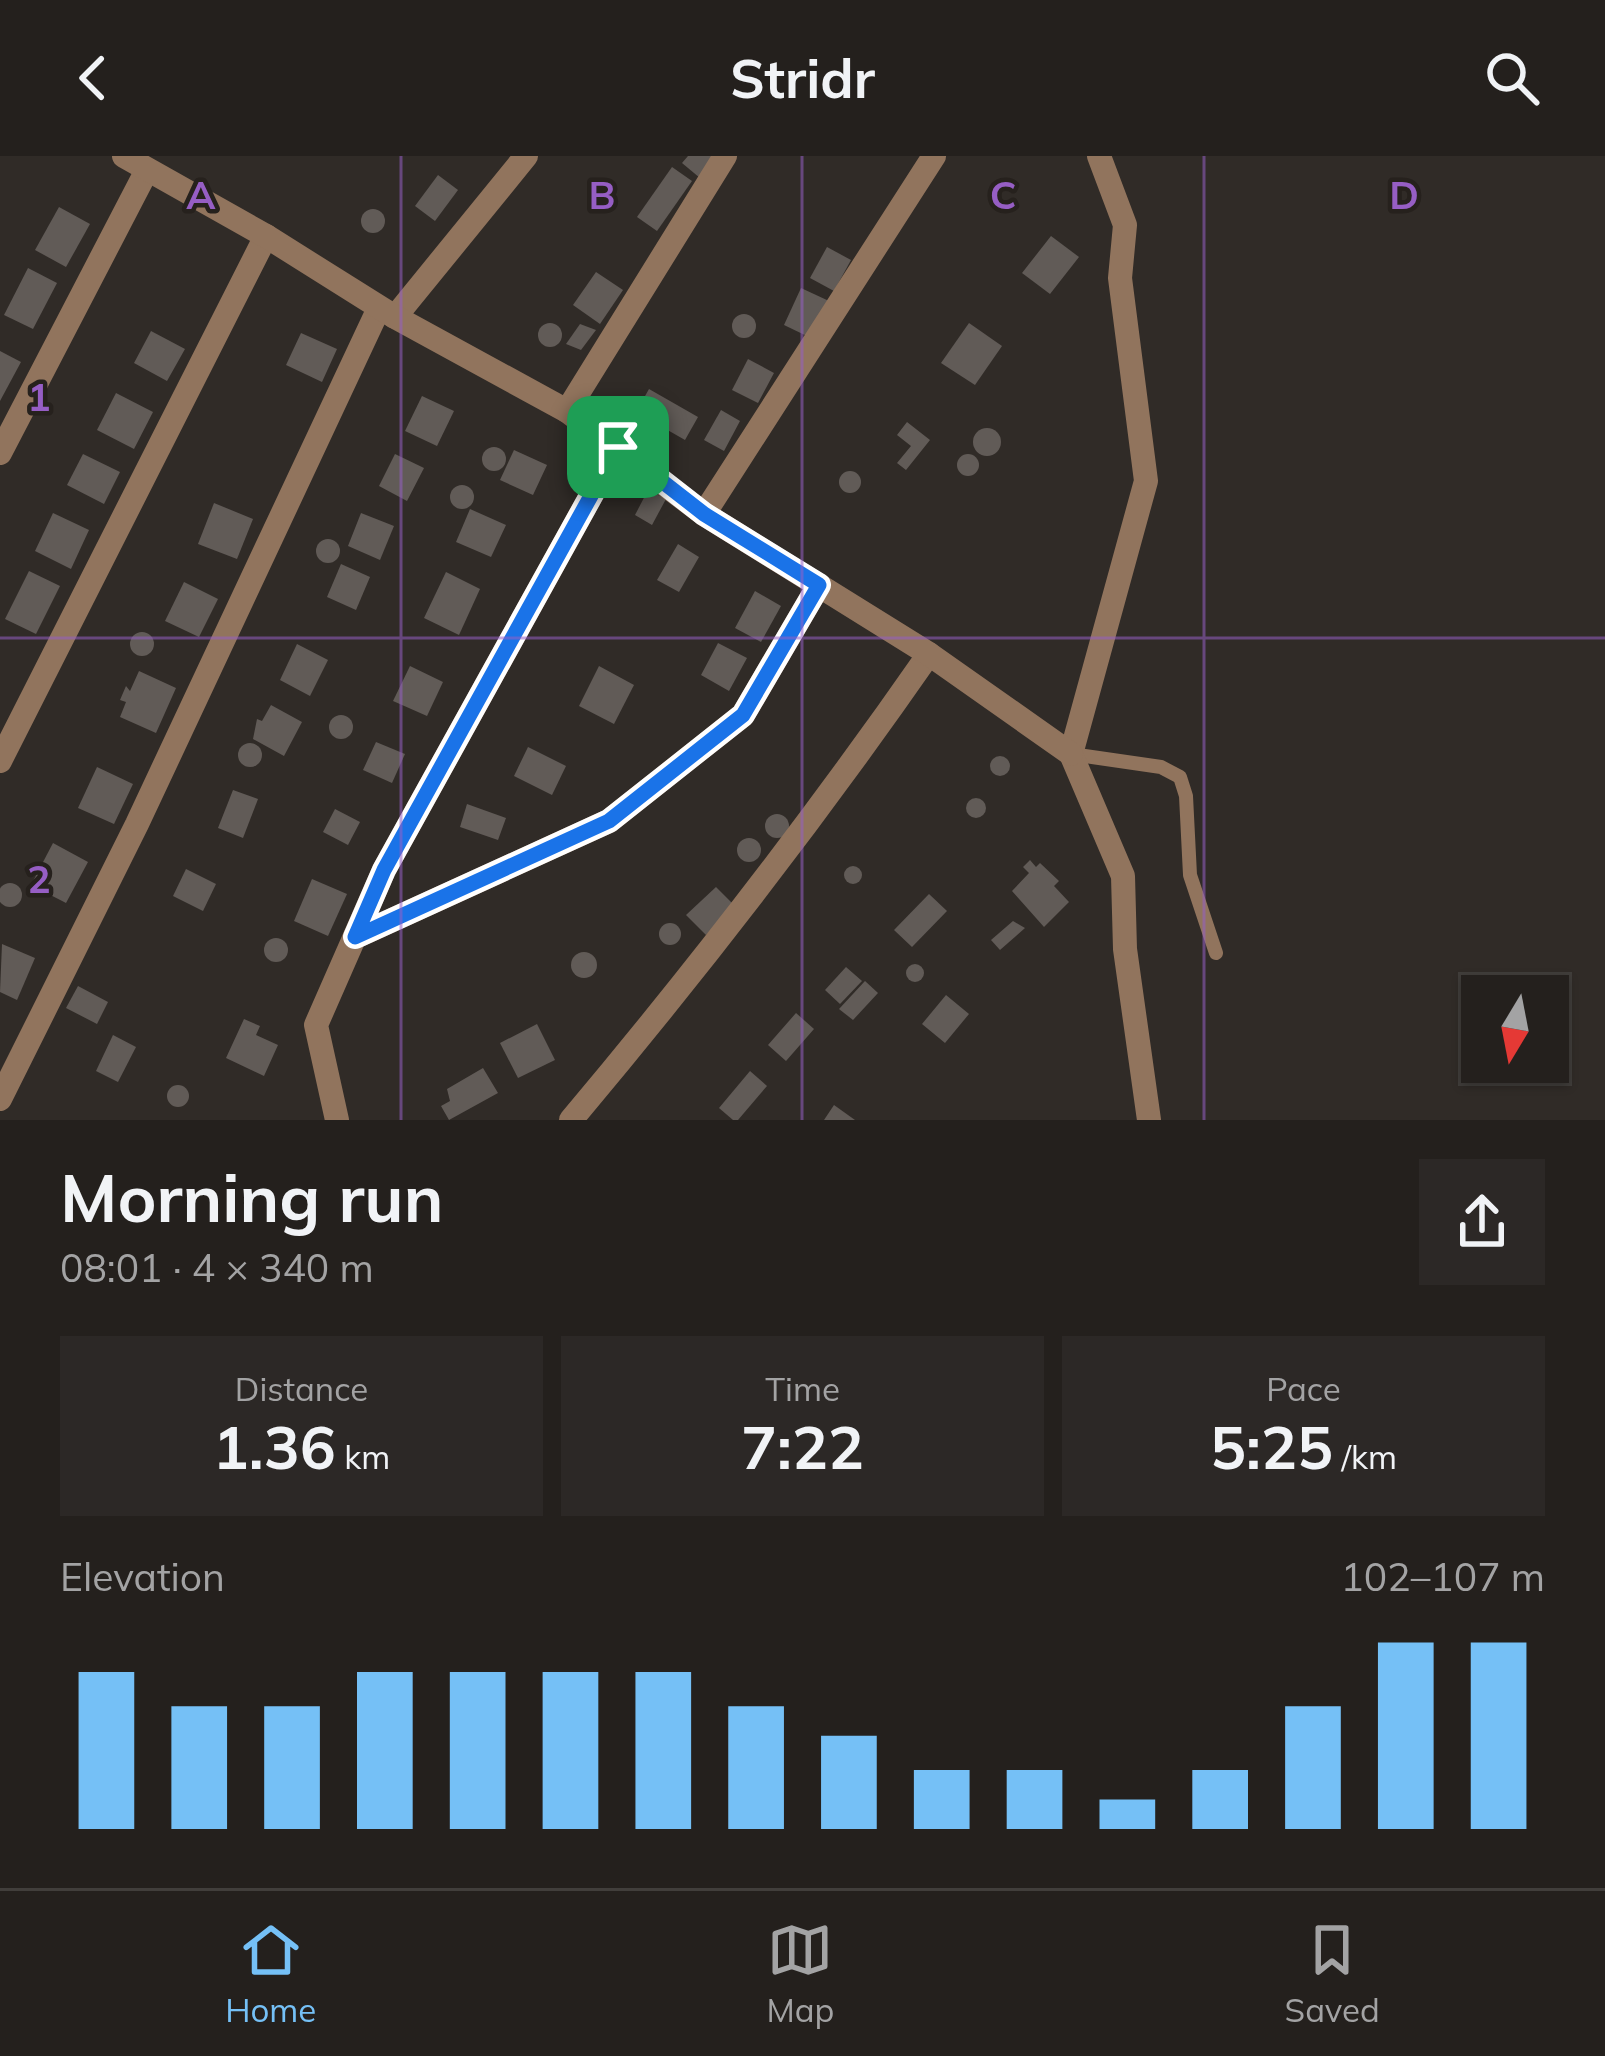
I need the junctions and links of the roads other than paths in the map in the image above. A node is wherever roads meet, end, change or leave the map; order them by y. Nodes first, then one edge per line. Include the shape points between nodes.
1 (124, 156) edge
2 (526, 156) edge
3 (725, 156) edge
4 (934, 156) edge
5 (1100, 156) edge
6 (147, 170) junction
7 (266, 236) junction
8 (387, 312) junction
9 (567, 411) junction
10 (618, 447) junction
11 (0, 453) edge
12 (704, 514) junction
13 (819, 585) junction
14 (929, 654) junction
15 (1070, 754) junction
16 (0, 761) edge
17 (355, 937) junction
18 (1216, 953) dead end
19 (0, 1099) edge
20 (338, 1120) edge
21 (571, 1120) edge
22 (1149, 1120) edge

1 - 6 street
2 - 8 street
3 - 9 street
4 - 12 street
5 - 15 street via 1126,225 1120,278 1146,481
6 - 7 street
6 - 11 street
7 - 8 street
7 - 16 street
8 - 9 street
8 - 19 street
9 - 10 street
10 - 12 street
10 - 17 street via 384,870
12 - 13 street
13 - 14 street
13 - 17 street via 743,715 609,821
14 - 15 street
14 - 21 street via 700,967
15 - 18 lane via 1180,777 1190,875
15 - 22 street via 1123,876
17 - 20 street via 316,1025

